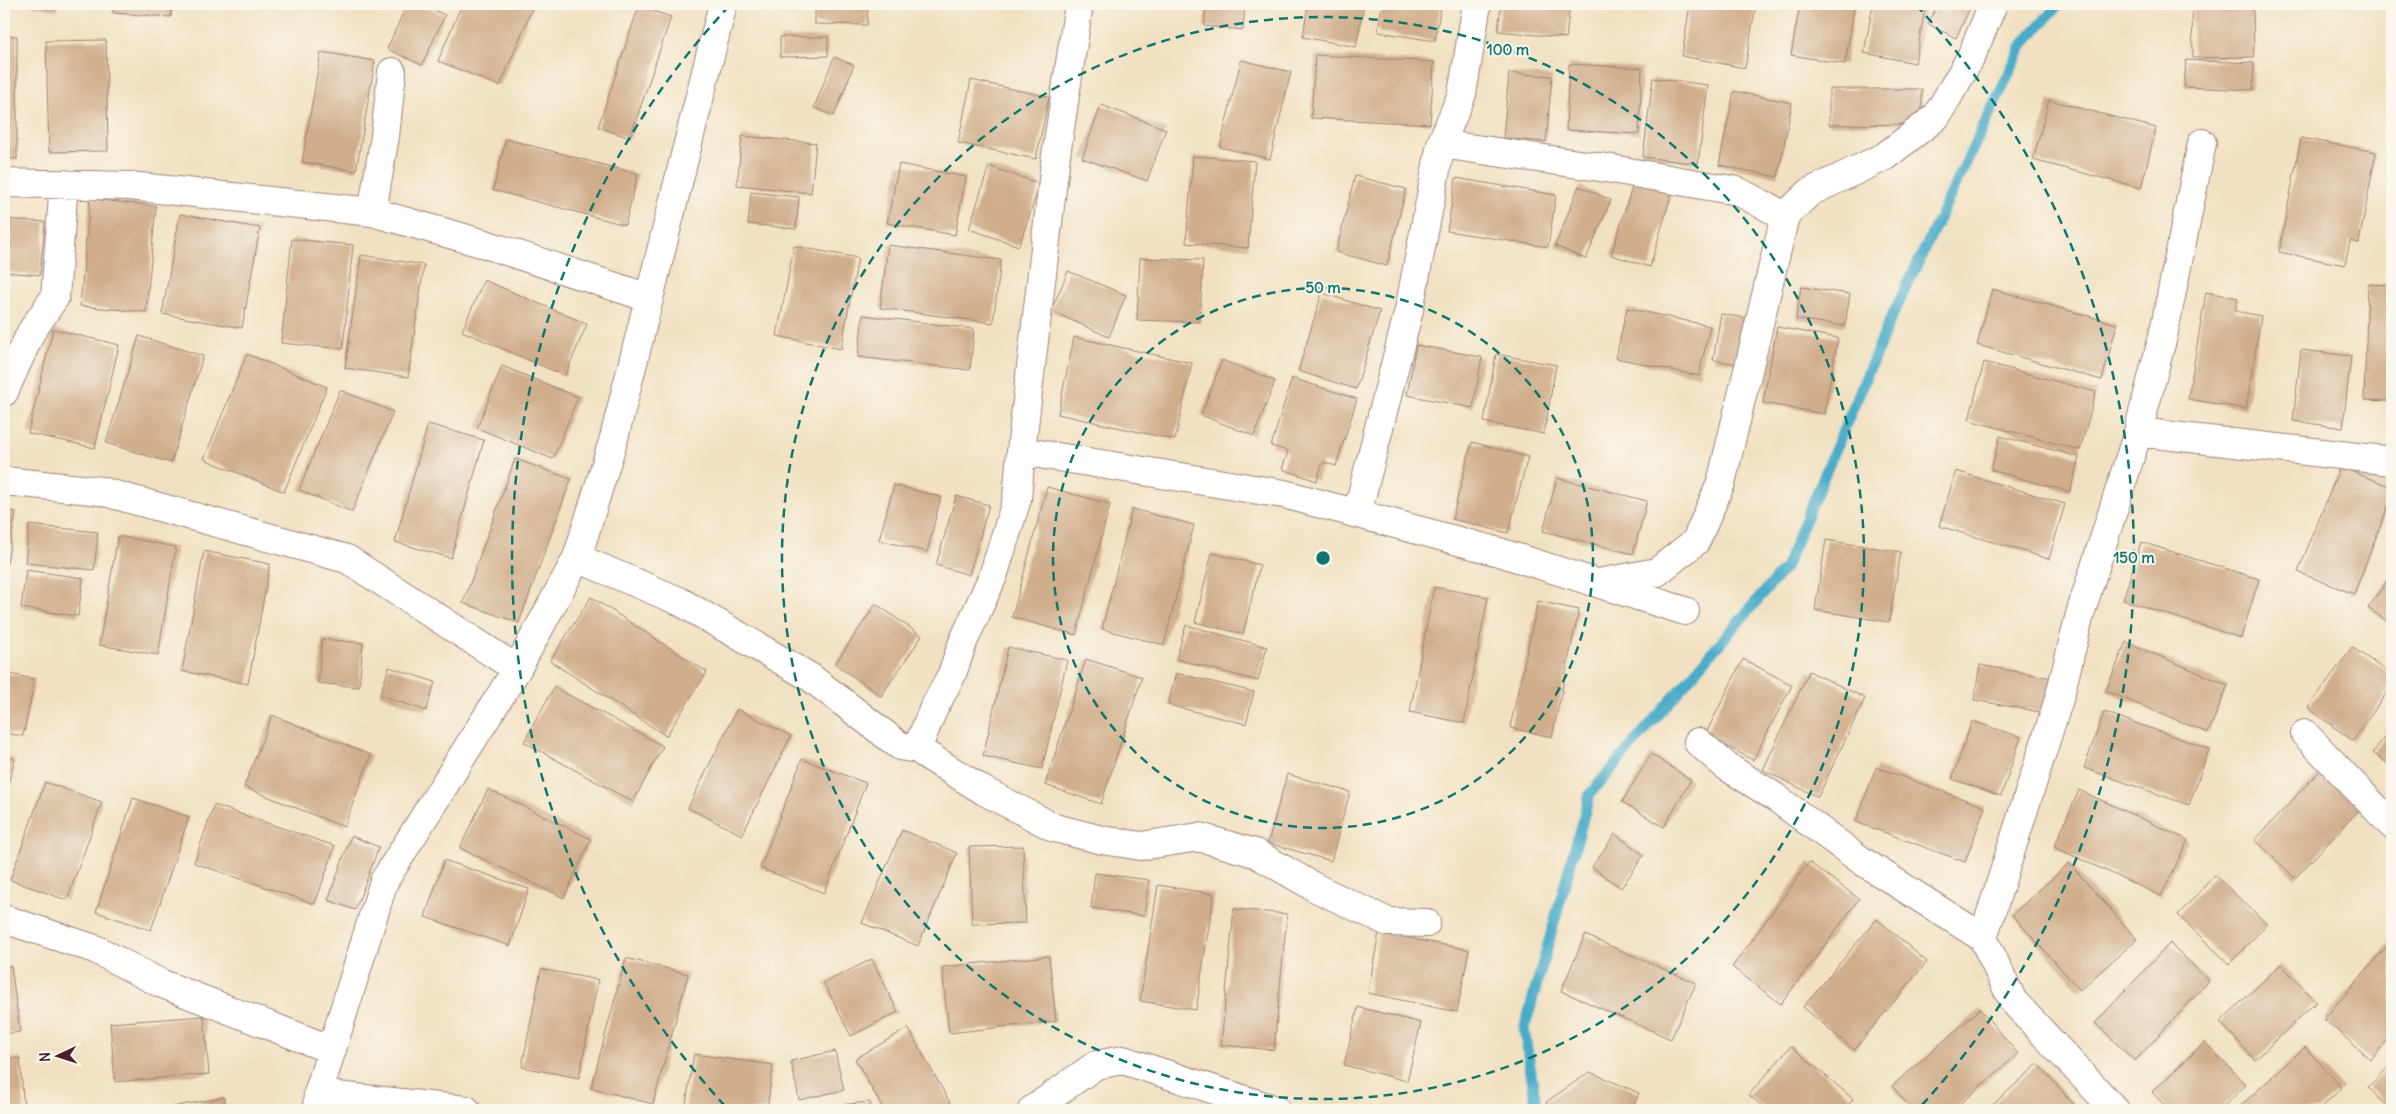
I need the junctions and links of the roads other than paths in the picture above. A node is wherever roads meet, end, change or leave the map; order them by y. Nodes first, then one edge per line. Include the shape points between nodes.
1 (724, 4) edge
2 (1079, 4) edge
3 (1476, 4) edge
4 (1993, 4) edge
5 (392, 72) dead end
6 (2202, 143) dead end
7 (1441, 144) junction
8 (4, 183) edge
9 (64, 184) junction
10 (372, 212) junction
11 (1785, 216) junction
12 (649, 298) junction
13 (4, 392) edge
14 (2138, 432) junction
15 (1021, 450) junction
16 (2392, 461) edge
17 (4, 481) edge
18 (1357, 514) junction
19 (577, 558) junction
20 (1599, 583) junction
21 (1685, 611) dead end
22 (517, 669) junction
23 (2306, 734) dead end
24 (1698, 742) dead end
25 (917, 749) junction
26 (2392, 825) edge
27 (4, 919) edge
28 (1426, 923) dead end
29 (1983, 938) junction
30 (332, 1050) junction
31 (317, 1102) edge
32 (466, 1110) edge
33 (1032, 1110) edge
34 (1276, 1110) edge
35 (2115, 1110) edge

1 - 12 street
2 - 15 street via 1056,155
3 - 7 street via 1462,94
4 - 11 street via 1971,56 1936,117 1884,157 1810,192
5 - 10 street
6 - 14 street via 2163,336
7 - 11 street via 1606,168 1737,192
7 - 18 street via 1409,310
8 - 9 street
9 - 10 street via 130,186
9 - 13 street via 55,297 31,332
10 - 12 street via 484,244
11 - 20 street via 1721,483 1696,541 1657,572
12 - 19 street via 614,438
14 - 16 street
14 - 29 street via 2080,614 2059,700
15 - 18 street via 1284,494
15 - 25 street via 1017,499 993,576
17 - 22 street via 100,491 347,559
18 - 20 street
19 - 22 street
19 - 25 street via 679,601 810,677 900,746
20 - 21 street
22 - 30 street via 384,881
23 - 26 street
24 - 29 street via 1726,766 1776,796 1862,860
25 - 28 street via 984,791 1055,828 1141,846 1200,837 1255,853 1316,888 1388,922
27 - 30 street via 95,949 160,982
29 - 35 street via 2014,1002
30 - 31 street
31 - 32 street
33 - 34 street via 1096,1065 1123,1060

